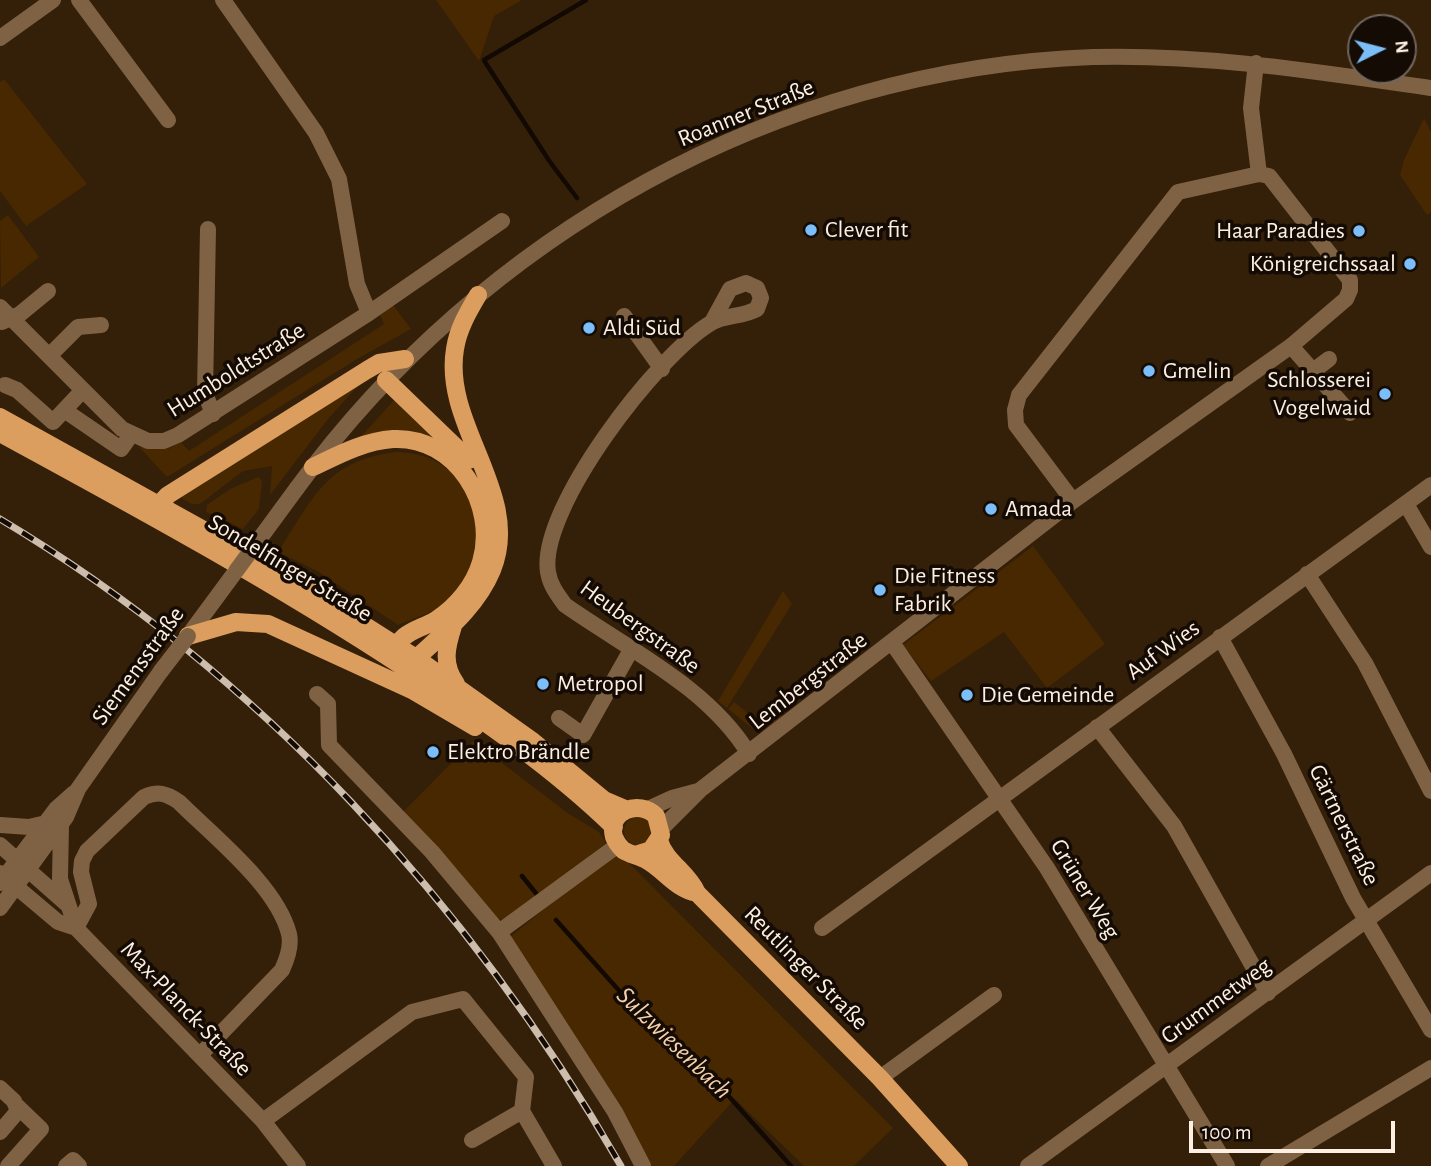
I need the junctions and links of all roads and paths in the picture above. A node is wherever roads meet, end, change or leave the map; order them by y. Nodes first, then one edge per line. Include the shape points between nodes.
1 (53, 0) edge
2 (79, 0) edge
3 (223, 0) edge
4 (0, 38) edge
5 (1256, 63) junction
6 (1431, 88) edge
7 (168, 120) dead end
8 (1259, 174) junction
9 (502, 221) dead end
10 (208, 229) dead end
11 (48, 291) dead end
12 (478, 295) junction
13 (369, 313) junction
14 (4, 316) edge
15 (624, 316) dead end
16 (712, 322) dead end
17 (101, 324) dead end
18 (1291, 346) junction
19 (49, 356) junction
20 (405, 359) junction
21 (1329, 359) dead end
22 (662, 369) junction
23 (1313, 371) junction
24 (386, 380) junction
25 (5, 385) dead end
26 (83, 390) junction
27 (64, 410) junction
28 (1350, 413) dead end
29 (213, 414) junction
30 (0, 417) edge
31 (127, 432) junction
32 (0, 433) edge
33 (313, 467) junction
34 (491, 472) junction
35 (1431, 485) edge
36 (1073, 501) junction
37 (1406, 503) junction
38 (154, 509) junction
39 (1431, 547) edge
40 (236, 571) joint
41 (1307, 574) junction
42 (453, 626) junction
43 (188, 636) junction
44 (1220, 637) junction
45 (893, 644) junction
46 (631, 650) junction
47 (402, 658) junction
48 (464, 692) junction
49 (317, 694) dead end
50 (559, 718) dead end
51 (1097, 727) junction
52 (504, 736) junction
53 (750, 754) junction
54 (700, 790) junction
55 (1431, 791) edge
56 (1000, 797) junction
57 (625, 809) junction
58 (648, 809) junction
59 (53, 824) junction
60 (0, 825) edge
61 (660, 835) junction
62 (616, 836) junction
63 (0, 845) edge
64 (635, 855) junction
65 (23, 867) junction
66 (1431, 873) edge
67 (6, 880) edge
68 (696, 893) junction
69 (69, 906) junction
70 (0, 908) edge
71 (1366, 920) junction
72 (76, 928) junction
73 (822, 928) dead end
74 (499, 932) junction
75 (1268, 993) junction
76 (993, 995) dead end
77 (1431, 1030) edge
78 (200, 1055) junction
79 (1165, 1066) junction
80 (1431, 1068) edge
81 (880, 1078) junction
82 (0, 1088) edge
83 (17, 1105) junction
84 (522, 1111) junction
85 (263, 1121) junction
86 (0, 1132) edge
87 (472, 1140) dead end
88 (8, 1166) edge
89 (66, 1166) edge
90 (79, 1166) edge
91 (298, 1166) edge
92 (554, 1166) edge
93 (643, 1166) edge
94 (959, 1166) edge
95 (1028, 1166) edge
96 (1227, 1166) edge
97 (1268, 1166) edge

1 - 4 street
2 - 7 street
3 - 13 street via 316,133 339,179 357,284
5 - 6 street, Roanner Straße
5 - 8 street via 1251,108
5 - 12 street, Roanner Straße via 1152,57 1039,61 950,73 842,100 758,129 657,175 587,216
8 - 18 street, Lembergstraße via 1269,176 1280,188 1350,280 1346,299
8 - 36 street via 1178,192 1020,396 1016,425
9 - 13 street, Humboldtstraße
10 - 29 street via 205,393
11 - 14 street via 20,314
12 - 20 street, Roanner Straße
12 - 34 main road via 457,338 454,368 462,414
13 - 29 street, Humboldtstraße
14 - 19 street
15 - 22 street
16 - 22 street, Heubergstraße
17 - 19 street via 78,327
18 - 23 street
18 - 36 street, Lembergstraße
19 - 26 street
20 - 24 street, Roanner Straße
20 - 38 main road via 379,363
21 - 23 street
22 - 46 street, Heubergstraße via 634,398 582,471 548,547 553,588 565,604
23 - 28 street
24 - 33 street, Roanner Straße
24 - 34 main road
25 - 27 street via 53,422
26 - 27 street
26 - 31 street
27 - 31 street, Humboldtstraße via 121,449
29 - 31 street, Humboldtstraße via 164,441
30 - 38 main road, Sondelfinger Straße
32 - 38 main road, Sondelfinger Straße
33 - 40 street, Roanner Straße, bridge
33 - 47 main road via 366,443 417,442 450,458 475,490 486,541 473,581 447,612 410,631
34 - 42 main road via 498,514 497,557 478,595
35 - 37 street, Auf Wies
36 - 45 street, Lembergstraße
37 - 39 street
37 - 41 street, Auf Wies
38 - 47 main road, Sondelfinger Straße via 274,568
40 - 43 street, Siemensstraße
41 - 44 street, Auf Wies
41 - 55 street via 1365,663
42 - 47 main road
42 - 48 main road via 447,666
43 - 52 main road via 252,621 284,629 412,690 482,731
43 - 59 street, Siemensstraße, bridge
44 - 51 street, Auf Wies
44 - 71 street, Gärtnerstraße via 1280,745
45 - 53 street, Lembergstraße via 821,694
45 - 56 street, Grüner Weg
46 - 50 street via 583,735
46 - 53 street, Heubergstraße via 669,670 733,727
47 - 48 main road, Sondelfinger Straße
47 - 52 main road, Sondelfinger Straße
48 - 57 main road, Sondelfinger Straße via 604,800
49 - 74 street via 328,704 329,746 432,852
51 - 56 street, Auf Wies
51 - 75 street via 1174,826
52 - 62 main road, Sondelfinger Straße via 543,766
53 - 54 street, Lembergstraße
54 - 58 street, Lembergstraße
54 - 61 street, Lembergstraße
56 - 73 street, Auf Wies
56 - 79 street, Grüner Weg
57 - 58 main road
57 - 62 main road
58 - 61 main road via 658,819
59 - 60 street
59 - 65 street, Siemensstraße
59 - 69 street, Max-Planck-Straße
61 - 64 main road via 647,853
61 - 68 main road, Reutlinger Straße via 662,850 691,880
62 - 64 main road
62 - 74 street via 604,865
63 - 65 street
64 - 68 main road, Reutlinger Straße via 684,891
65 - 67 street, Siemensstraße
65 - 69 street
66 - 71 street, Grummetweg
67 - 70 street, Siemensstraße
67 - 72 street, Max-Planck-Straße via 58,922
68 - 81 main road, Reutlinger Straße
69 - 72 street, Max-Planck-Straße
71 - 75 street, Grummetweg
71 - 77 street, Gärtnerstraße
72 - 78 street, Max-Planck-Straße
72 - 78 street via 89,904 81,873 87,851 144,797 167,793 265,889 289,934 289,955 282,970
74 - 93 street via 615,1112
75 - 79 street, Grummetweg
76 - 81 street
78 - 85 street, Max-Planck-Straße
79 - 95 street, Grummetweg
79 - 96 street, Grüner Weg
80 - 97 street
81 - 94 main road, Reutlinger Straße
82 - 83 street
83 - 86 street via 16,1117
83 - 88 street via 41,1129
84 - 85 street via 526,1077 463,999 412,1012
84 - 87 street
84 - 92 street
85 - 91 street, Max-Planck-Straße
89 - 90 street via 73,1160

